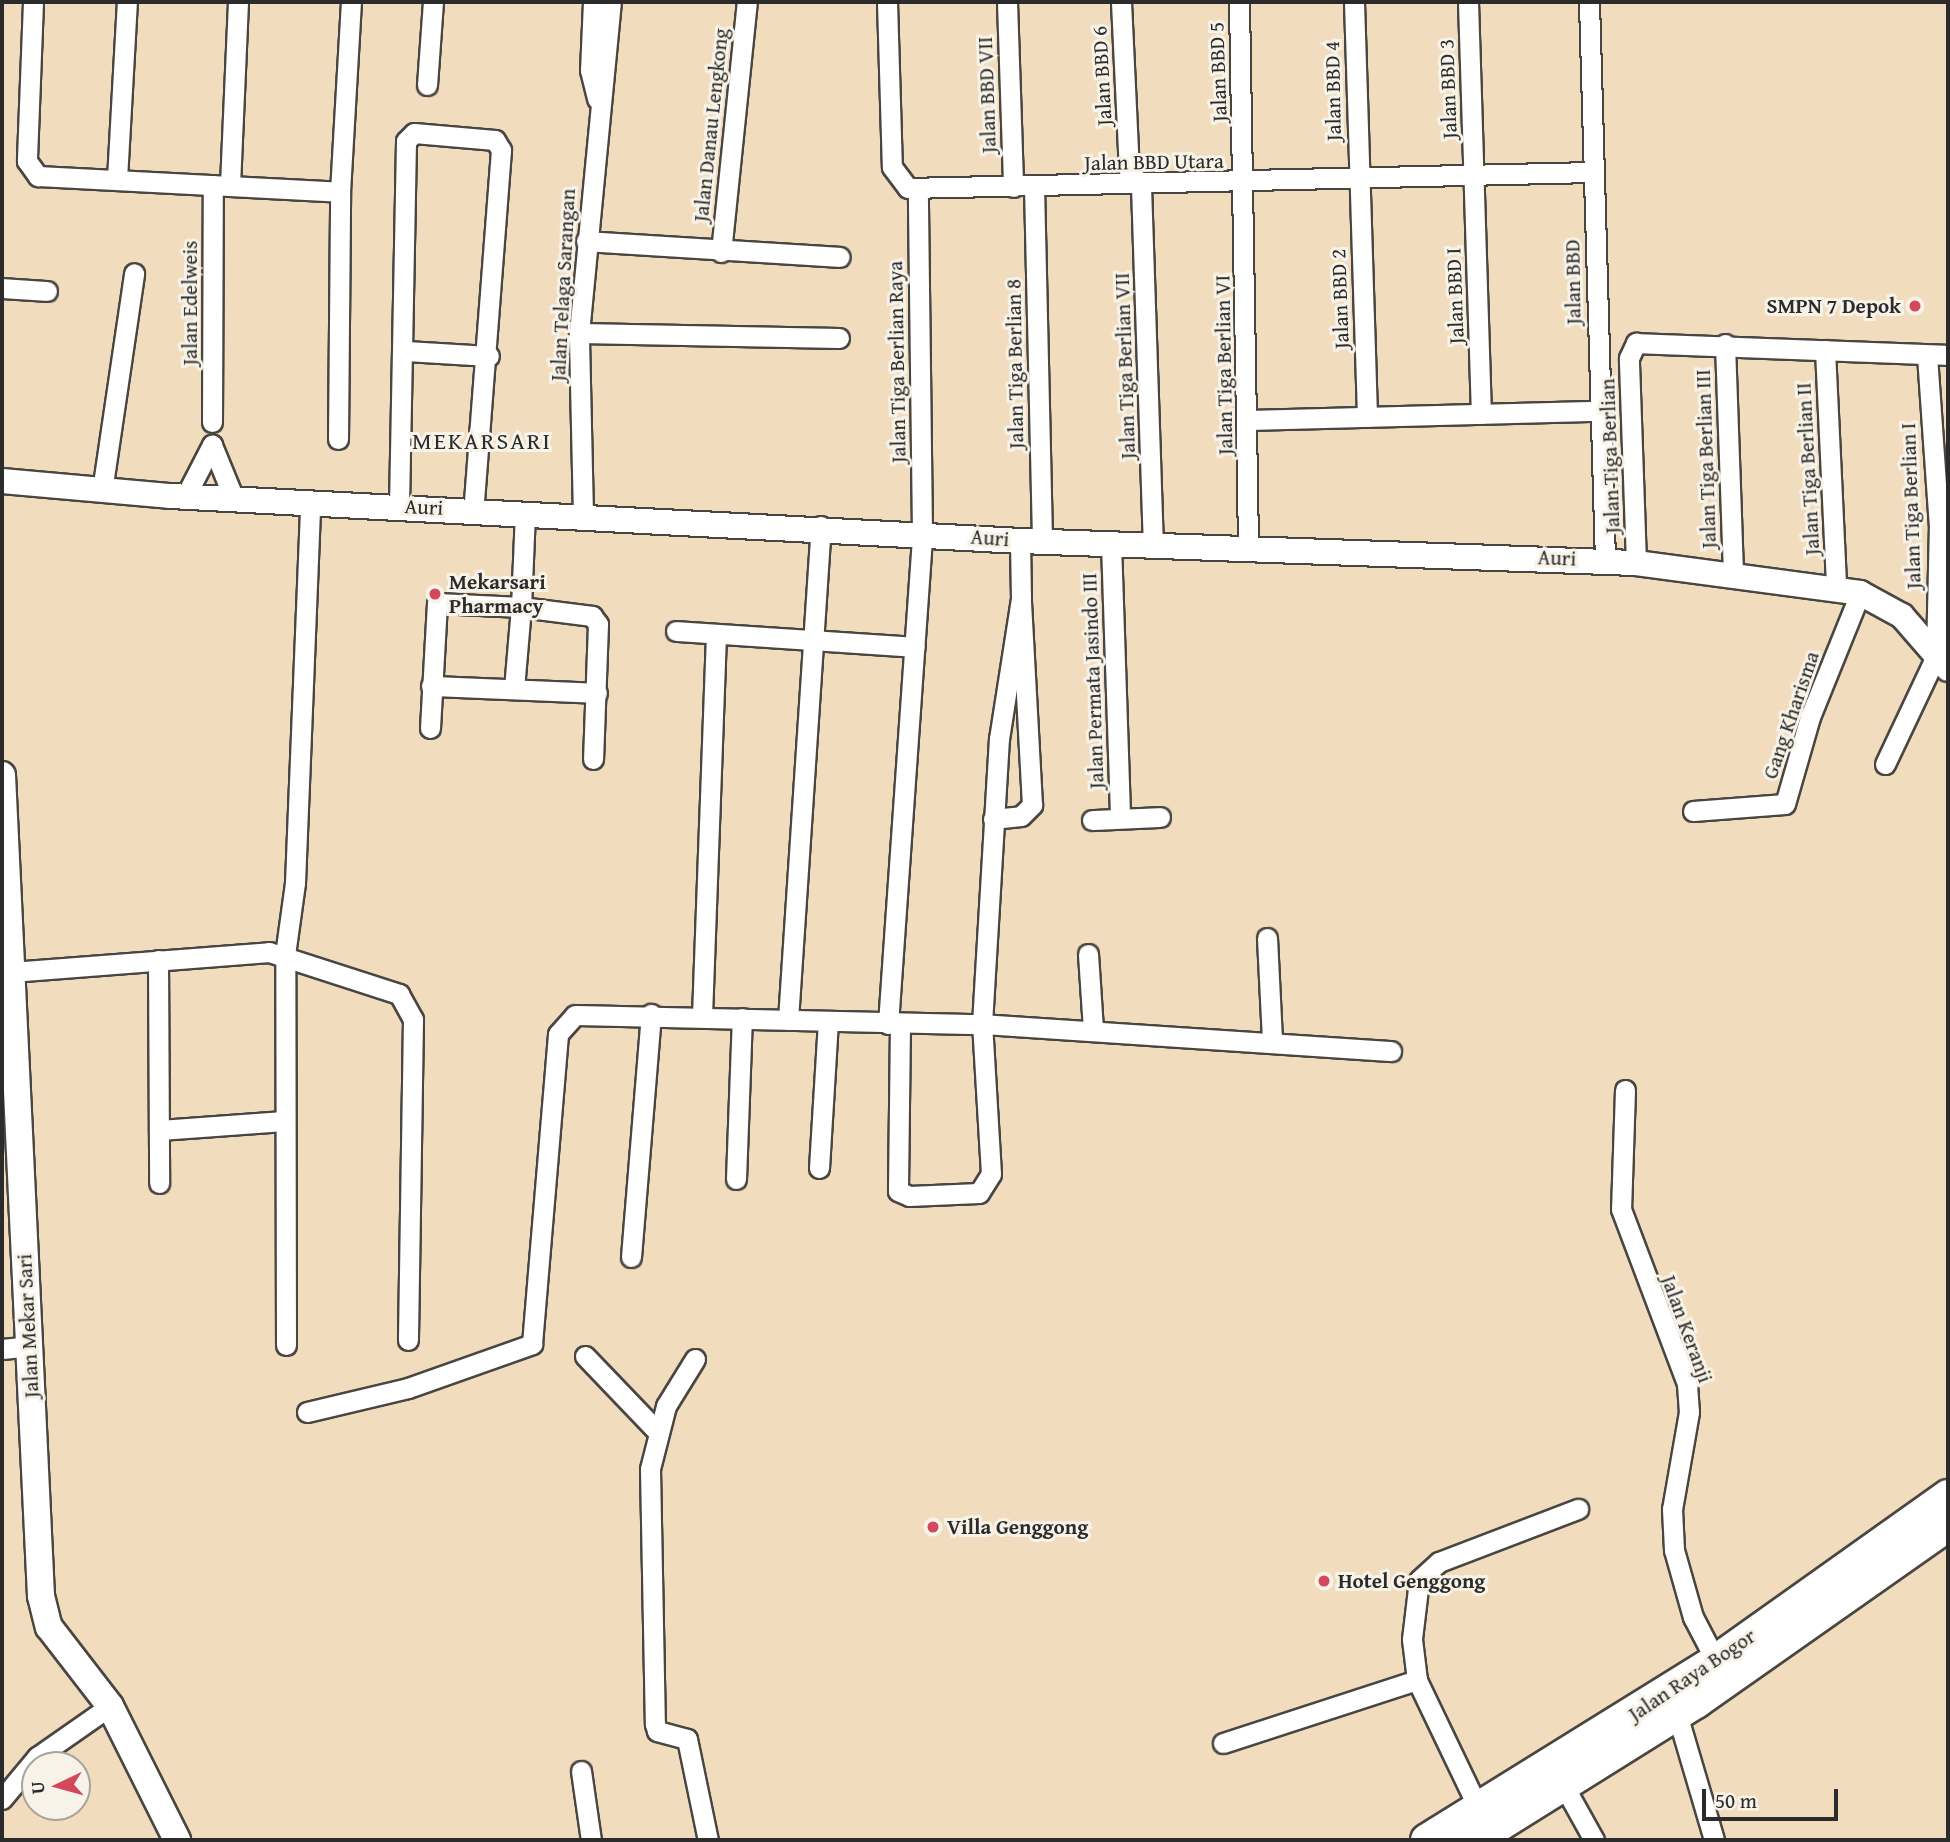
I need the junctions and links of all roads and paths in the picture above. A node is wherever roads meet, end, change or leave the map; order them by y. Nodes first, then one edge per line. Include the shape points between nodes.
1 (33, 2) edge
2 (127, 2) edge
3 (238, 2) edge
4 (351, 2) edge
5 (433, 2) edge
6 (593, 2) edge
7 (611, 2) edge
8 (747, 2) edge
9 (887, 2) edge
10 (1007, 2) edge
11 (1121, 2) edge
12 (1239, 2) edge
13 (1354, 2) edge
14 (1468, 2) edge
15 (1589, 2) edge
16 (426, 85) dead end
17 (597, 99) junction
18 (1593, 172) junction
19 (1474, 176) junction
20 (117, 179) junction
21 (1358, 179) junction
22 (1244, 183) junction
23 (222, 185) junction
24 (1034, 186) junction
25 (1141, 186) junction
26 (1013, 187) junction
27 (918, 190) junction
28 (340, 192) junction
29 (586, 241) junction
30 (721, 252) junction
31 (839, 257) dead end
32 (134, 273) dead end
33 (2, 288) edge
34 (47, 291) dead end
35 (579, 333) junction
36 (839, 338) dead end
37 (1725, 344) junction
38 (1825, 350) junction
39 (406, 351) junction
40 (1927, 355) junction
41 (1948, 355) edge
42 (489, 356) junction
43 (1599, 411) junction
44 (1481, 414) junction
45 (1367, 417) junction
46 (1248, 420) junction
47 (212, 422) dead end
48 (338, 439) dead end
49 (2, 481) edge
50 (102, 491) junction
51 (184, 497) junction
52 (234, 499) junction
53 (310, 502) junction
54 (400, 506) junction
55 (473, 510) junction
56 (525, 512) junction
57 (583, 515) junction
58 (821, 526) junction
59 (922, 533) junction
60 (1031, 541) junction
61 (1111, 543) junction
62 (1153, 544) junction
63 (1248, 546) junction
64 (1605, 560) junction
65 (1636, 563) junction
66 (1733, 573) junction
67 (1836, 586) junction
68 (1860, 593) junction
69 (1021, 598) junction
70 (521, 607) junction
71 (676, 631) dead end
72 (716, 634) junction
73 (810, 640) junction
74 (914, 647) junction
75 (1942, 662) edge
76 (431, 686) junction
77 (514, 688) junction
78 (597, 693) junction
79 (430, 728) dead end
80 (999, 739) junction
81 (1031, 740) junction
82 (593, 759) dead end
83 (1885, 764) dead end
84 (2, 775) edge
85 (1693, 811) dead end
86 (1120, 817) junction
87 (1160, 817) dead end
88 (993, 819) junction
89 (1092, 820) dead end
90 (1268, 938) dead end
91 (1088, 954) dead end
92 (285, 955) junction
93 (158, 960) junction
94 (11, 972) junction
95 (651, 1014) junction
96 (702, 1016) junction
97 (742, 1018) junction
98 (789, 1020) junction
99 (828, 1022) junction
100 (894, 1024) junction
101 (982, 1024) junction
102 (1094, 1029) junction
103 (1272, 1039) junction
104 (1391, 1051) dead end
105 (8, 1052) edge
106 (1625, 1090) dead end
107 (285, 1121) junction
108 (159, 1130) junction
109 (819, 1168) dead end
110 (736, 1179) dead end
111 (159, 1183) dead end
112 (631, 1257) dead end
113 (408, 1340) dead end
114 (286, 1345) dead end
115 (29, 1346) junction
116 (2, 1349) edge
117 (585, 1356) dead end
118 (695, 1359) dead end
119 (307, 1412) dead end
120 (657, 1431) junction
121 (1948, 1496) edge
122 (1578, 1510) dead end
123 (1948, 1525) edge
124 (1915, 1534) junction
125 (1716, 1661) junction
126 (1417, 1680) junction
127 (110, 1706) junction
128 (1677, 1714) junction
129 (1223, 1743) dead end
130 (581, 1771) dead end
131 (1565, 1788) junction
132 (2, 1799) edge
133 (1482, 1828) edge
134 (177, 1840) edge
135 (591, 1840) edge
136 (708, 1840) edge
137 (1427, 1840) edge
138 (1594, 1840) edge
139 (1714, 1840) edge

1 - 20 street via 27,161 38,177
2 - 20 street
3 - 23 street, Jalan Edelweis
4 - 28 street
5 - 16 street
6 - 17 street, Jalan Telaga Sarangan via 590,70
7 - 17 street, Jalan Telaga Sarangan via 607,78
8 - 30 street, Jalan Danau Lengkong
9 - 27 street via 892,167 898,183
10 - 26 street, Jalan BBD VII
11 - 25 street, Jalan BBD 6 via 1129,170
12 - 22 street, Jalan BBD 5
13 - 21 street, Jalan BBD 4
14 - 19 street, Jalan BBD 3
15 - 18 street, Jalan BBD
17 - 29 street, Jalan Telaga Sarangan
18 - 19 street, Jalan BBD Utara
18 - 43 street, Jalan BBD
19 - 21 street, Jalan BBD Utara
19 - 44 street, Jalan BBD I
20 - 23 street
21 - 22 street, Jalan BBD Utara
21 - 45 street, Jalan BBD 2
22 - 25 street, Jalan BBD Utara
22 - 46 street, Jalan Tiga Berlian VI
23 - 28 street
23 - 47 street, Jalan Edelweis
24 - 25 street, Jalan BBD Utara
24 - 26 street, Jalan BBD Utara
24 - 60 street, Jalan Tiga Berlian 8
25 - 62 street, Jalan Tiga Berlian VII
26 - 27 street, Jalan BBD Utara
27 - 59 street, Jalan Tiga Berlian Raya
28 - 48 street
29 - 30 street
29 - 35 street, Jalan Telaga Sarangan
30 - 31 street
32 - 50 street
33 - 34 street
35 - 36 street
35 - 57 street, Jalan Telaga Sarangan
37 - 38 street
37 - 65 street, Jalan Tiga Berlian via 1641,342 1631,348
37 - 66 street, Jalan Tiga Berlian III
38 - 40 street
38 - 67 street, Jalan Tiga Berlian II
39 - 42 street
39 - 42 street via 406,141 414,133 499,144
39 - 54 street
40 - 41 street
40 - 75 street, Jalan Tiga Berlian I via 1939,527
42 - 55 street
43 - 44 street
43 - 64 street, Jalan BBD
44 - 45 street
45 - 46 street
46 - 63 street, Jalan Tiga Berlian VI
49 - 50 street, Auri
50 - 51 street, Auri
51 - 52 street, Auri
51 - 52 street via 212,444
52 - 53 street, Auri
53 - 54 street, Auri
53 - 92 street via 295,883
54 - 55 street, Auri
55 - 56 street, Auri
56 - 57 street, Auri
56 - 70 street
57 - 58 street, Auri
58 - 59 street, Auri
58 - 73 street
59 - 60 street, Auri
59 - 74 street, Jalan Tiga Berlian Raya
60 - 61 street, Auri
60 - 69 street, Jalan Tiga Berlian 8
61 - 62 street, Auri
61 - 86 street, Jalan Permata Jasindo III
62 - 63 street, Auri
63 - 64 street, Auri
64 - 65 street, Auri
65 - 66 street, Auri
66 - 67 street, Auri
67 - 68 street, Auri
68 - 75 street, Auri via 1902,616
68 - 85 street, Gang Kharisma via 1810,717 1785,804
69 - 80 street
69 - 81 street
70 - 76 street via 438,603
70 - 77 street
70 - 78 street via 596,619
71 - 72 street
72 - 73 street
72 - 96 street
73 - 74 street
73 - 98 street
74 - 100 street, Jalan Tiga Berlian Raya
75 - 83 street
76 - 77 street
76 - 79 street
77 - 78 street
78 - 82 street
80 - 81 street
80 - 88 street
81 - 88 street via 1031,809
84 - 94 main road, Jalan Mekar Sari
86 - 87 street
86 - 89 street
88 - 101 street
90 - 103 street
91 - 102 street
92 - 93 street
92 - 107 street
92 - 113 street via 399,994 410,1004
93 - 94 street
93 - 108 street
94 - 105 main road, Jalan Mekar Sari
95 - 96 street
95 - 112 street
95 - 119 street via 575,1015 560,1026 532,1345 408,1388
96 - 97 street
97 - 98 street
97 - 110 street
98 - 99 street
99 - 100 street
99 - 109 street
100 - 101 street
100 - 101 street, Jalan Tiga Berlian Raya via 898,1191 909,1196 973,1195 989,1182
101 - 102 street
102 - 103 street
103 - 104 street
105 - 115 main road, Jalan Mekar Sari
106 - 125 street, Jalan Keranji via 1621,1209 1687,1384 1689,1412 1672,1509 1674,1550 1693,1617
107 - 108 street
107 - 114 street
108 - 111 street
115 - 116 street
115 - 127 main road, Jalan Mekar Sari via 41,1596 50,1627
117 - 120 street
118 - 120 street
120 - 136 street via 650,1469 655,1728 687,1739
121 - 124 highway, Jalan Raya Bogor
122 - 126 street via 1439,1562 1419,1580 1412,1639
123 - 124 highway, Jalan Raya Bogor
124 - 125 highway, Jalan Raya Bogor
124 - 128 highway, Jalan Raya Bogor
125 - 133 highway, Jalan Raya Bogor
126 - 129 street
126 - 133 street
127 - 132 street via 37,1757
127 - 134 main road, Jalan Mekar Sari
128 - 131 highway, Jalan Raya Bogor
128 - 139 street
130 - 135 street
131 - 133 highway, Jalan Raya Bogor
131 - 138 street
133 - 137 highway, Jalan Raya Bogor

